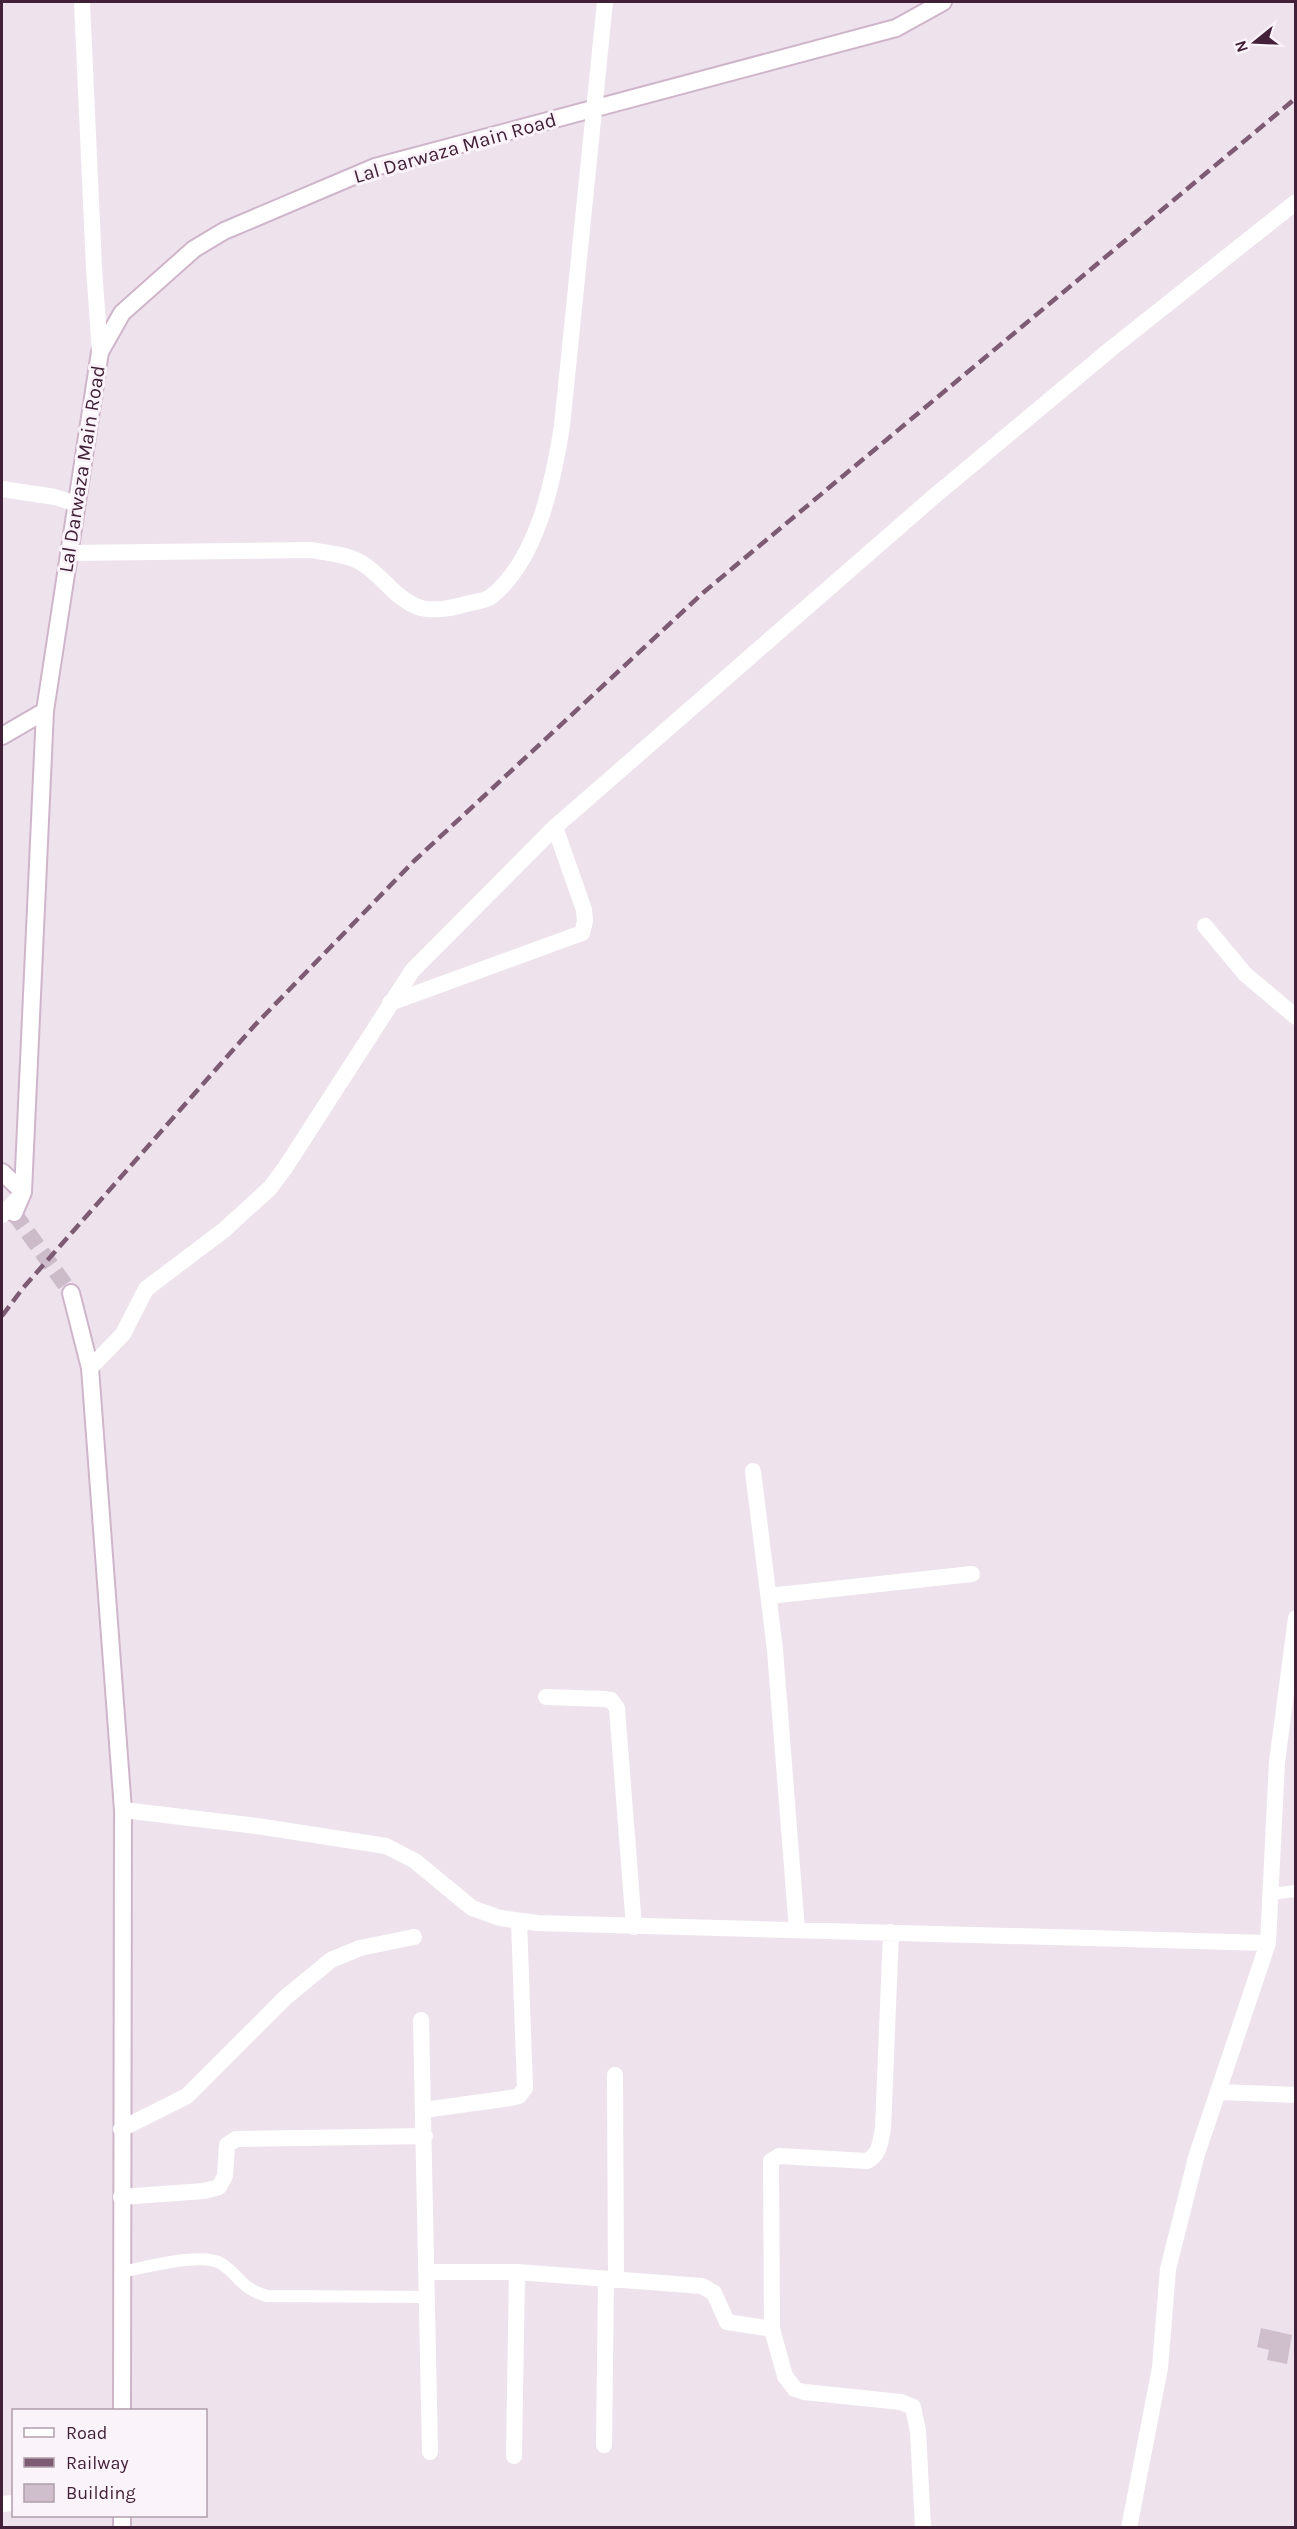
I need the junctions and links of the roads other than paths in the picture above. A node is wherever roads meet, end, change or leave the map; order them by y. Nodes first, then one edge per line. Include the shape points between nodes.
1 (82, 2) edge
2 (605, 2) edge
3 (943, 2) edge
4 (593, 109) junction
5 (1296, 202) edge
6 (100, 352) junction
7 (2, 489) edge
8 (77, 504) junction
9 (69, 553) junction
10 (45, 711) junction
11 (2, 736) edge
12 (555, 827) junction
13 (1205, 926) dead end
14 (390, 1003) junction
15 (1296, 1017) edge
16 (2, 1172) edge
17 (24, 1192) junction
18 (8, 1214) edge
19 (72, 1293) tunnel mouth
20 (90, 1368) junction
21 (753, 1471) dead end
22 (972, 1574) dead end
23 (769, 1596) junction
24 (1296, 1618) edge
25 (546, 1697) dead end
26 (123, 1810) junction
27 (1296, 1891) edge
28 (1271, 1894) junction
29 (519, 1921) junction
30 (634, 1927) junction
31 (797, 1930) junction
32 (891, 1932) junction
33 (414, 1937) dead end
34 (1268, 1943) junction
35 (421, 2020) dead end
36 (615, 2075) dead end
37 (1218, 2092) junction
38 (1296, 2095) edge
39 (424, 2110) junction
40 (121, 2129) junction
41 (425, 2136) junction
42 (121, 2197) junction
43 (121, 2272) junction
44 (427, 2272) junction
45 (517, 2272) junction
46 (611, 2280) junction
47 (427, 2297) junction
48 (772, 2329) junction
49 (122, 2409) edge
50 (604, 2445) dead end
51 (430, 2452) dead end
52 (514, 2456) dead end
53 (923, 2528) edge
54 (1129, 2528) edge

1 - 6 street
2 - 4 street
3 - 4 street, Lal Darwaza Main Road via 896,28
4 - 6 street, Lal Darwaza Main Road via 375,167 224,231 194,249 143,292 122,313
4 - 9 street via 554,475 542,515 517,569 491,597 454,608 423,608 401,598 361,562 311,550
5 - 12 street via 931,499
6 - 8 street, Lal Darwaza Main Road
7 - 8 street
8 - 9 street, Lal Darwaza Main Road
9 - 10 street, Lal Darwaza Main Road
10 - 11 street
10 - 17 street, Lal Darwaza Main Road
12 - 14 street via 412,971
12 - 14 street via 584,910 582,933
13 - 15 street via 1245,975
14 - 20 street via 270,1188 203,1247 146,1289 123,1334
16 - 17 street
17 - 18 street
19 - 20 street
20 - 26 street
21 - 23 street
22 - 23 street
23 - 31 street
24 - 28 street via 1277,1762
25 - 30 street via 611,1700 617,1708
26 - 29 street via 386,1846 415,1861 472,1908
26 - 40 street
27 - 28 lane
28 - 34 street
29 - 30 street
29 - 39 street via 525,2088 519,2096 511,2098
30 - 31 street
31 - 32 street
32 - 34 street
32 - 48 street via 883,2129 877,2154 867,2161 779,2156 771,2161
33 - 40 street via 360,1948 332,1960 286,1997 187,2096
34 - 37 street
35 - 39 street
36 - 46 street
37 - 38 street
37 - 54 street via 1197,2154 1168,2269 1160,2368
39 - 41 street
40 - 42 street
41 - 42 street via 236,2139 227,2145 225,2176 219,2187 204,2192
41 - 44 street
42 - 43 street
43 - 47 lane via 201,2258 220,2262 245,2288 267,2296
43 - 49 street
44 - 45 street
44 - 47 street
45 - 46 street
45 - 52 street
46 - 48 street via 707,2288 714,2293 727,2322
46 - 50 street
47 - 51 street
48 - 53 street via 781,2365 795,2389 901,2402 913,2407 918,2430

